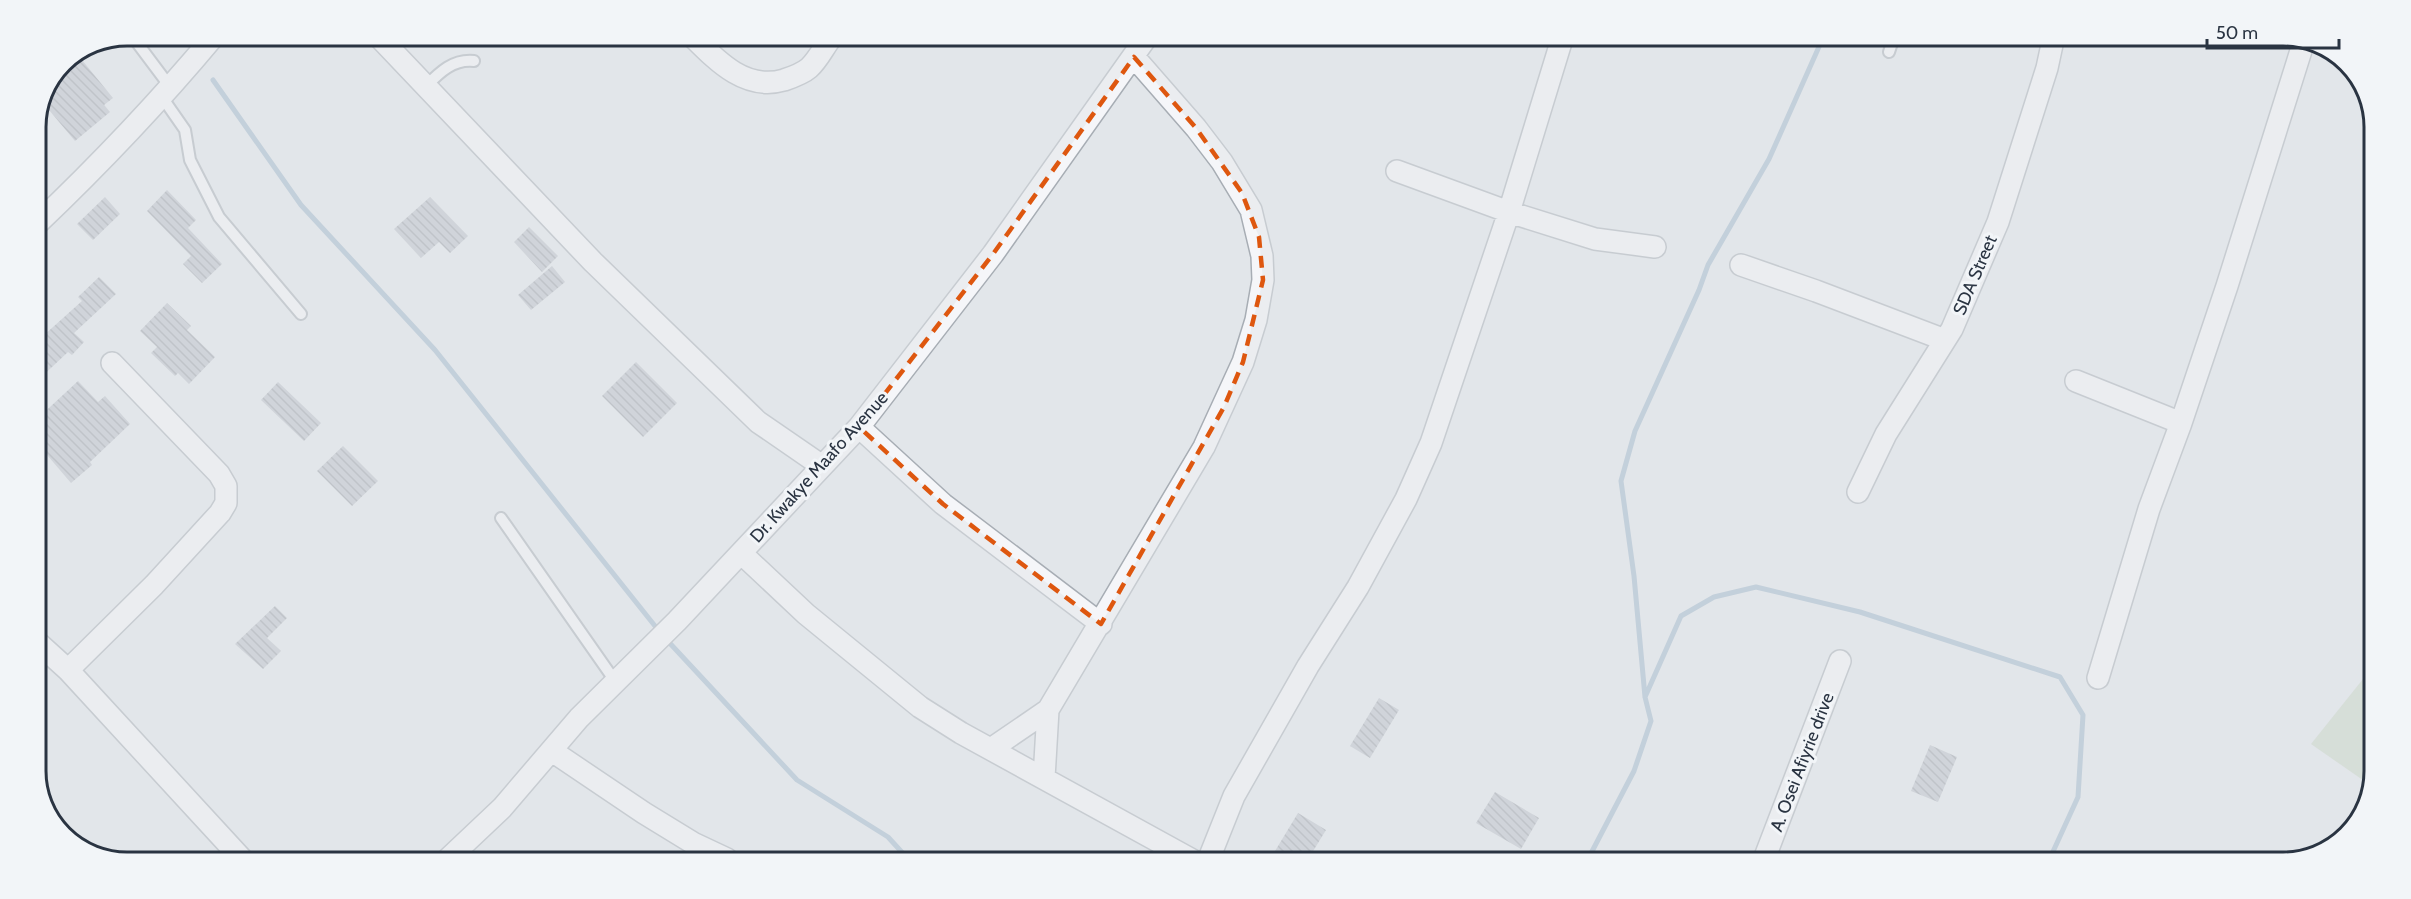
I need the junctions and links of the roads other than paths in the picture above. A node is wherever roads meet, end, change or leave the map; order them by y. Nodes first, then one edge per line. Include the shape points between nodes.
1 (138, 46) edge
2 (206, 46) edge
3 (388, 46) edge
4 (702, 46) edge
5 (825, 46) edge
6 (1141, 46) edge
7 (1560, 46) edge
8 (1891, 46) edge
9 (2052, 46) edge
10 (2301, 49) edge
11 (1889, 52) dead end
12 (1134, 57) junction
13 (474, 61) dead end
14 (426, 86) junction
15 (166, 93) junction
16 (1397, 171) dead end
17 (1509, 212) junction
18 (47, 215) edge
19 (1655, 247) dead end
20 (1741, 265) dead end
21 (301, 314) dead end
22 (1945, 340) junction
23 (112, 363) dead end
24 (2076, 381) dead end
25 (2181, 423) junction
26 (859, 427) junction
27 (822, 466) junction
28 (1858, 492) dead end
29 (501, 518) dead end
30 (741, 554) junction
31 (1101, 624) junction
32 (47, 651) edge
33 (1840, 661) dead end
34 (68, 670) junction
35 (2098, 678) dead end
36 (615, 681) junction
37 (1048, 710) junction
38 (991, 748) junction
39 (552, 751) junction
40 (1044, 778) junction
41 (697, 851) edge
42 (235, 852) edge
43 (463, 852) edge
44 (1178, 852) edge
45 (1211, 852) edge
46 (1767, 852) edge

1 - 15 lane
2 - 15 street
3 - 14 street
4 - 5 street via 735,74 760,83 799,74 810,67
6 - 12 street, Dr. Kwakye Maafo Avenue
7 - 17 street
8 - 11 lane
9 - 22 street, SDA Street via 1998,222
10 - 25 street
12 - 26 street, Dr. Kwakye Maafo Avenue via 993,254
12 - 31 street via 1196,128 1242,193 1259,237 1263,280 1256,320 1224,407
13 - 14 lane via 453,63
14 - 27 street via 593,262 758,422
15 - 18 street via 99,166
15 - 21 lane via 185,130 190,160 219,217
16 - 17 street
17 - 19 street via 1595,239
17 - 45 street via 1431,443 1406,499 1244,777
20 - 22 street
22 - 28 street, SDA Street via 1886,434
23 - 34 street via 219,474 225,486 226,503 162,577
24 - 25 street
25 - 35 street via 2149,509
26 - 27 street, Dr. Kwakye Maafo Avenue
26 - 31 street via 944,504
27 - 30 street, Dr. Kwakye Maafo Avenue
29 - 36 lane
30 - 36 street, Dr. Kwakye Maafo Avenue
30 - 38 street via 806,614 920,707
31 - 37 street
32 - 34 street
33 - 46 street, A. Osei Afiyrie drive
34 - 42 street
36 - 39 street, Dr. Kwakye Maafo Avenue
37 - 38 street
37 - 40 street
38 - 40 street
39 - 41 street
39 - 43 street, Dr. Kwakye Maafo Avenue
40 - 44 street

